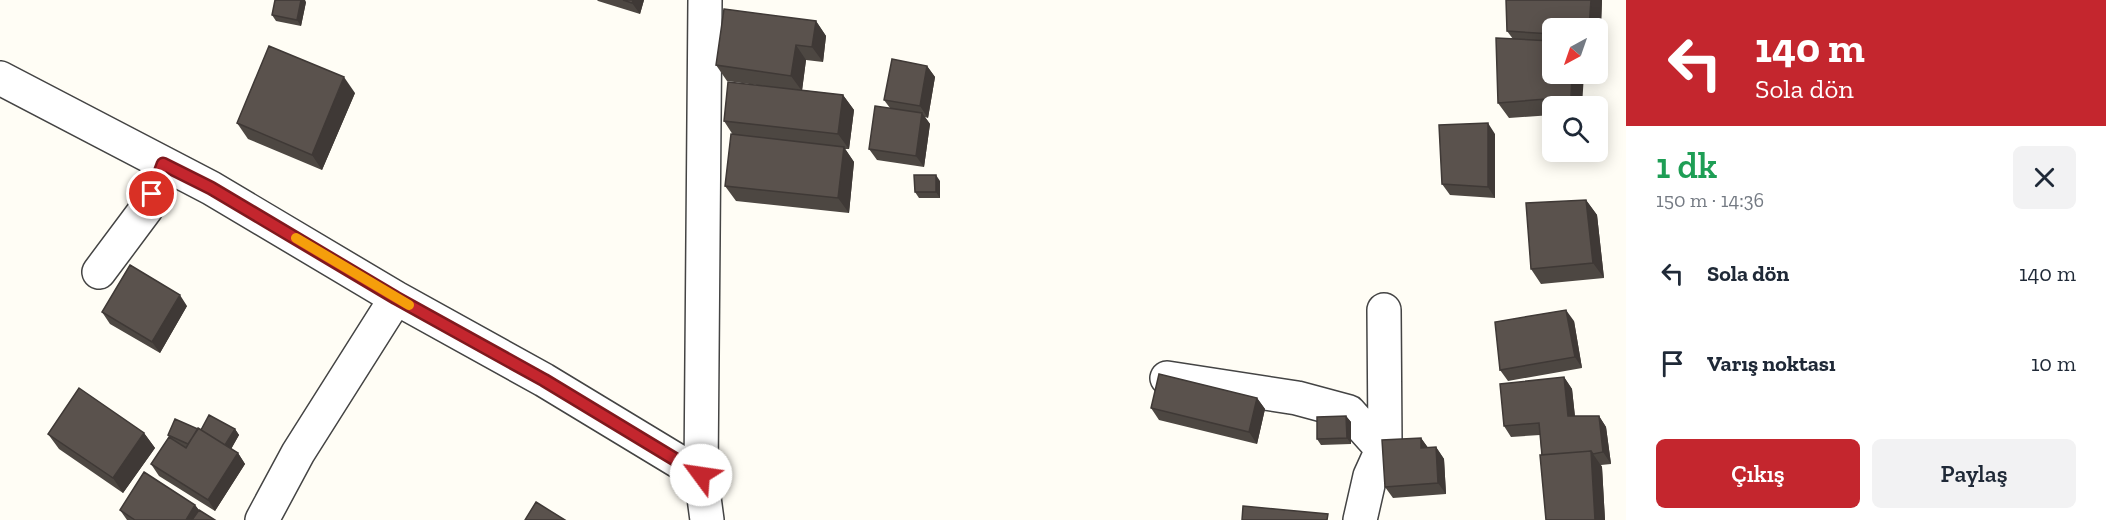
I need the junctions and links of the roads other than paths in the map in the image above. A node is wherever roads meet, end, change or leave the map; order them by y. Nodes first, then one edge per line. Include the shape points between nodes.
1 (705, 0) edge
2 (0, 78) edge
3 (163, 164) junction
4 (99, 272) dead end
5 (396, 298) junction
6 (1384, 310) dead end
7 (1167, 378) edge
8 (1382, 449) junction
9 (701, 475) junction
10 (262, 520) edge
11 (707, 520) edge
12 (1360, 520) edge

1 - 9 street
2 - 3 street
3 - 4 street via 146,209
3 - 5 street via 211,188
5 - 9 street via 544,380
5 - 10 street via 298,453
6 - 8 street
7 - 8 street via 1297,398 1349,412
8 - 12 street via 1370,476
9 - 11 street

